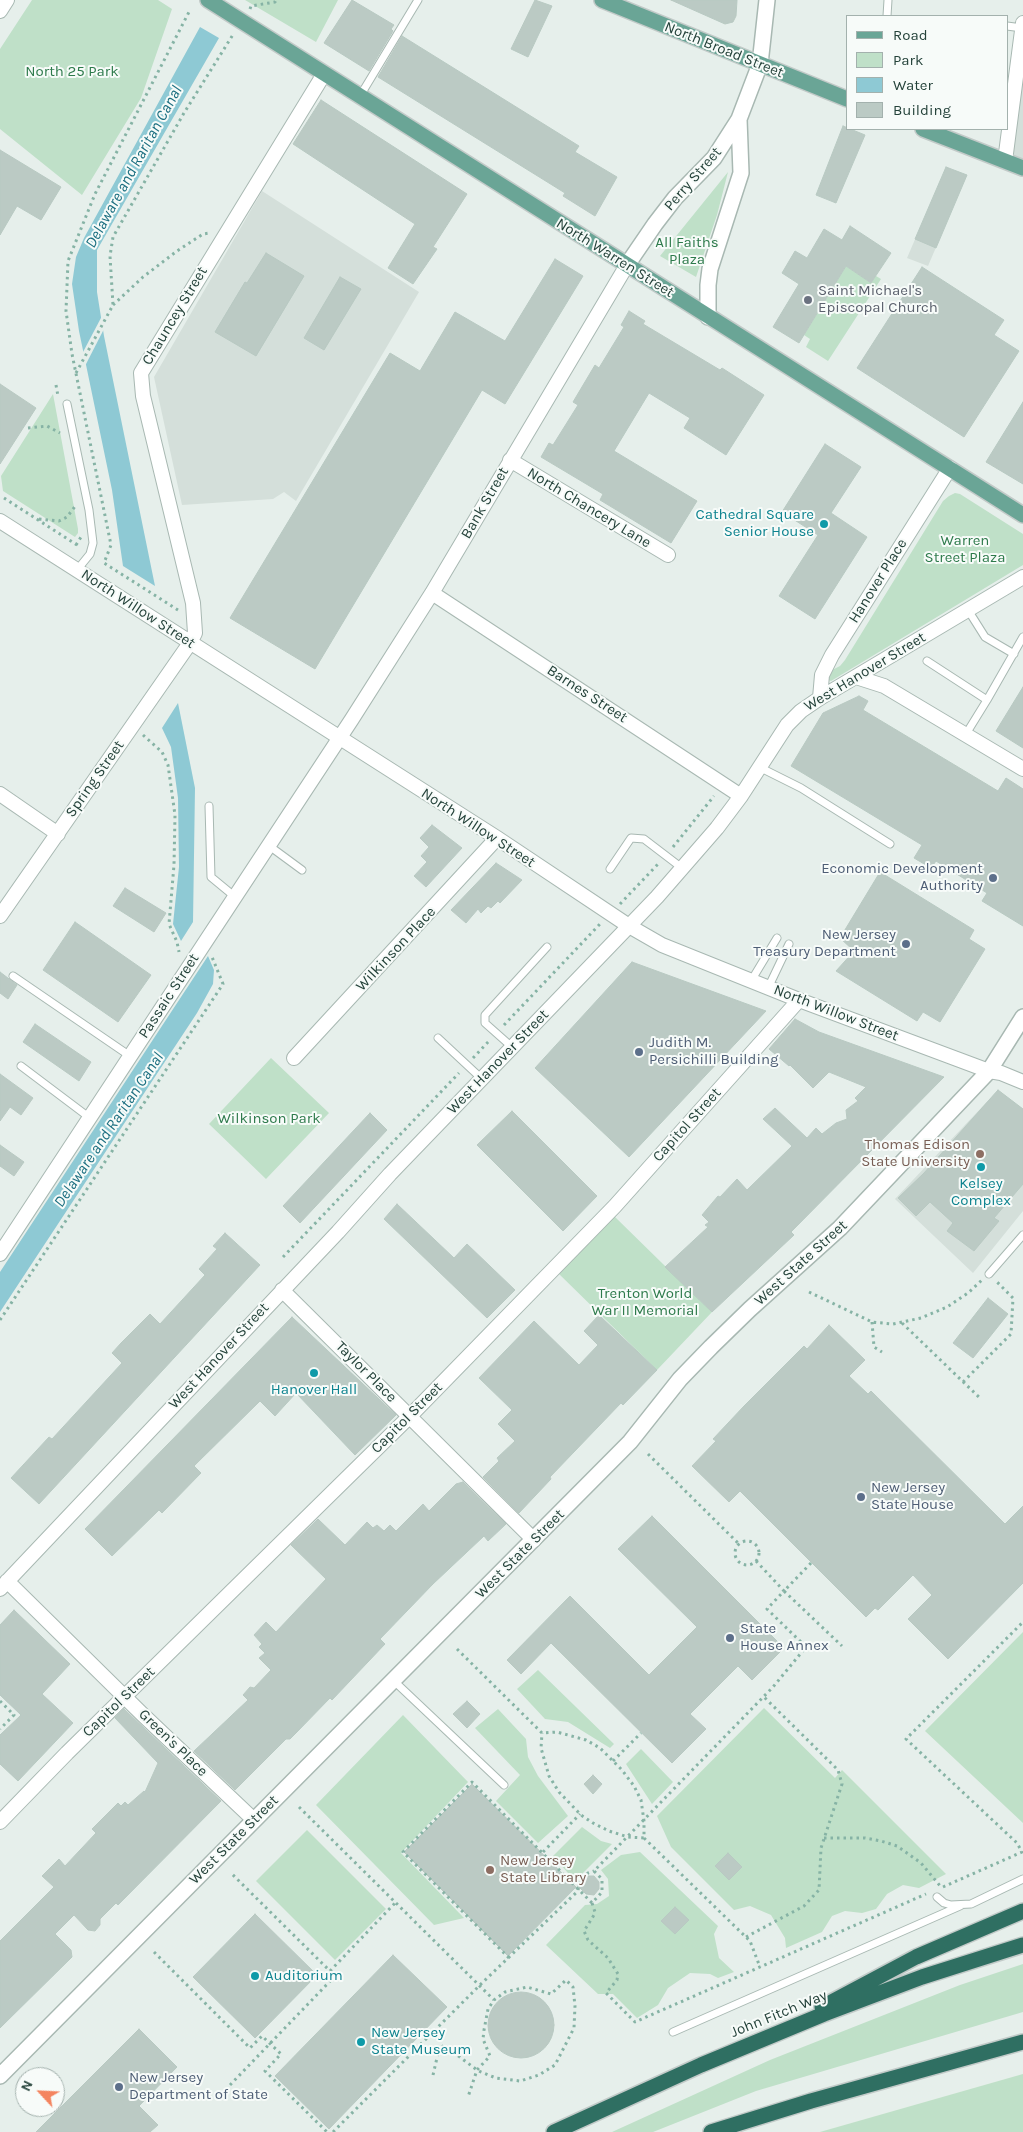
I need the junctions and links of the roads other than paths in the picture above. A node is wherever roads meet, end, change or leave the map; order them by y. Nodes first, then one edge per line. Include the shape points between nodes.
1 (7, 0) edge
2 (418, 0) edge
3 (602, 0) edge
4 (767, 0) edge
5 (888, 0) edge
6 (209, 1) edge
7 (0, 11) edge
8 (887, 15) edge
9 (1023, 25) edge
10 (1008, 26) edge
11 (760, 64) junction
12 (324, 74) junction
13 (359, 96) junction
14 (846, 99) edge
15 (739, 119) junction
16 (926, 130) edge
17 (1005, 160) junction
18 (1023, 168) edge
19 (627, 265) junction
20 (708, 317) junction
21 (67, 404) dead end
22 (510, 460) junction
23 (950, 468) junction
24 (1023, 515) edge
25 (0, 521) edge
26 (668, 556) dead end
27 (78, 570) junction
28 (1023, 577) edge
29 (432, 593) junction
30 (968, 610) junction
31 (1023, 637) edge
32 (190, 643) junction
33 (1014, 654) junction
34 (927, 661) dead end
35 (856, 677) junction
36 (820, 698) junction
37 (987, 700) junction
38 (966, 734) junction
39 (339, 739) junction
40 (759, 767) junction
41 (1023, 769) edge
42 (0, 794) edge
43 (741, 796) junction
44 (209, 806) dead end
45 (58, 834) junction
46 (497, 838) junction
47 (890, 844) dead end
48 (268, 845) junction
49 (682, 868) junction
50 (610, 869) dead end
51 (302, 870) dead end
52 (234, 896) junction
53 (0, 916) edge
54 (629, 926) junction
55 (777, 938) dead end
56 (788, 944) dead end
57 (547, 947) dead end
58 (13, 976) dead end
59 (752, 981) junction
60 (768, 988) junction
61 (800, 1000) junction
62 (1023, 1017) edge
63 (438, 1038) dead end
64 (512, 1048) junction
65 (130, 1056) junction
66 (294, 1058) dead end
67 (21, 1066) dead end
68 (989, 1071) junction
69 (482, 1079) junction
70 (1023, 1082) edge
71 (90, 1118) junction
72 (1023, 1235) edge
73 (0, 1254) edge
74 (989, 1274) road end
75 (282, 1290) junction
76 (410, 1416) junction
77 (534, 1540) junction
78 (4, 1585) edge
79 (394, 1680) junction
80 (125, 1697) junction
81 (504, 1785) dead end
82 (254, 1820) junction
83 (0, 1822) edge
84 (1023, 1879) edge
85 (937, 1897) dead end
86 (960, 1906) junction
87 (1023, 1912) edge
88 (1023, 1945) edge
89 (673, 2032) dead end
90 (1023, 2042) edge
91 (750, 2045) junction
92 (0, 2076) edge
93 (554, 2132) edge
94 (711, 2132) edge

1 - 7 street
2 - 13 lane
3 - 11 main road, North Broad Street
4 - 11 street, Perry Street
5 - 8 lane
6 - 12 main road, North Warren Street
9 - 10 lane
9 - 17 street
11 - 14 main road, North Broad Street
11 - 15 street, Perry Street
12 - 13 main road, North Warren Street
12 - 32 street, Chauncey Street via 141,373 143,396 193,603 195,633
13 - 19 main road, North Warren Street
15 - 19 street, Perry Street via 714,158 676,198
15 - 20 street via 741,173 710,269
16 - 17 main road
17 - 18 main road
19 - 20 main road, North Warren Street
19 - 22 street, Bank Street
20 - 23 main road, North Warren Street
21 - 27 lane via 90,510 93,543 90,554
22 - 26 street, North Chancery Lane
22 - 29 street, Bank Street
23 - 24 main road, North Warren Street
23 - 36 street, Hanover Place via 832,654 822,674
25 - 27 street, North Willow Street
27 - 32 street, North Willow Street
28 - 30 street, West Hanover Street
29 - 39 street, Bank Street
29 - 43 street, Barnes Street
30 - 33 lane via 985,636
30 - 35 street, West Hanover Street
31 - 33 lane
32 - 39 street, North Willow Street
32 - 45 street, Spring Street
33 - 37 lane
34 - 37 lane
35 - 36 street, West Hanover Street
35 - 38 street via 884,686
36 - 40 street, West Hanover Street via 800,711 787,725
37 - 38 lane
38 - 41 street
39 - 46 street, North Willow Street
39 - 48 street, Passaic Street
40 - 43 street, West Hanover Street
40 - 47 lane via 801,788
42 - 45 street
43 - 49 street, West Hanover Street
44 - 52 lane via 211,877
45 - 53 street, Spring Street
46 - 54 street, North Willow Street
46 - 66 street, Wilkinson Place
48 - 51 lane
48 - 52 street, Passaic Street
49 - 50 lane via 644,839 631,838
49 - 54 street, West Hanover Street
52 - 65 street, Passaic Street
54 - 59 street, North Willow Street via 679,953
54 - 64 street, West Hanover Street
55 - 59 lane
56 - 60 lane
57 - 64 lane via 485,1015 485,1023
58 - 65 lane
59 - 60 street, North Willow Street
60 - 61 street, North Willow Street
61 - 68 street, North Willow Street
61 - 76 street, Capitol Street via 615,1206
62 - 68 street, West State Street
63 - 69 lane
64 - 69 street, West Hanover Street
65 - 71 street, Passaic Street
67 - 71 lane
68 - 70 street, North Willow Street
68 - 77 street, West State Street via 840,1228 711,1347 680,1379 630,1442
69 - 75 street, West Hanover Street
71 - 73 street, Passaic Street
72 - 74 lane
75 - 76 street, Taylor Place
75 - 78 street, West Hanover Street
76 - 77 street, Taylor Place
76 - 80 street, Capitol Street
77 - 79 street, West State Street
78 - 80 street, Green's Place
79 - 81 lane
79 - 82 street, West State Street
80 - 82 street, Green's Place
80 - 83 street, Capitol Street
82 - 92 street, West State Street
84 - 86 lane
85 - 86 lane via 944,1903
86 - 89 lane
87 - 91 highway via 916,1957
88 - 91 highway, John Fitch Way via 922,1977
90 - 94 highway
91 - 93 highway, John Fitch Way

